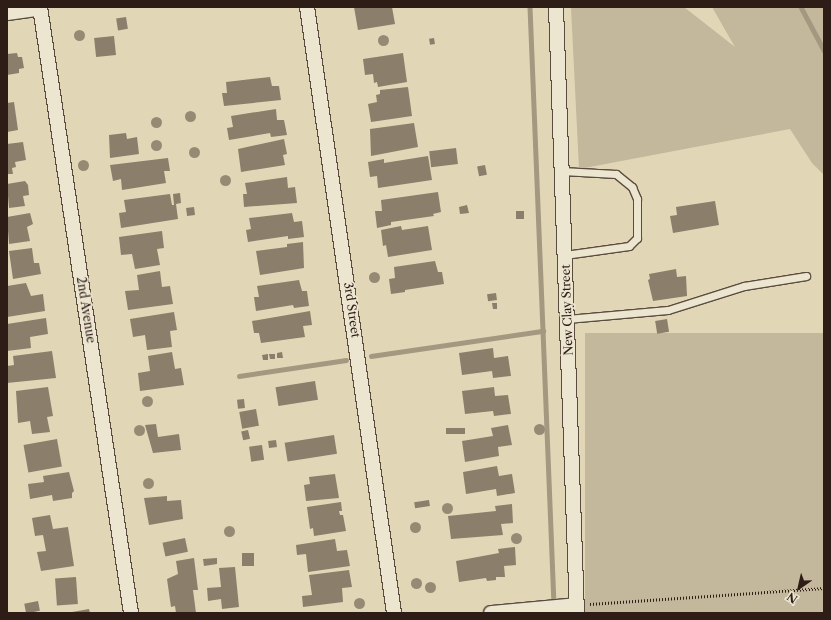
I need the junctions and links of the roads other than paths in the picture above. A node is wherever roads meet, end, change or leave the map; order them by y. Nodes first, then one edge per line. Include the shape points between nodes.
1 (34, 7) edge
2 (40, 7) edge
3 (307, 7) edge
4 (556, 7) edge
5 (7, 11) edge
6 (562, 172) junction
7 (565, 255) junction
8 (806, 276) dead end
9 (567, 319) junction
10 (577, 609) edge
11 (132, 613) edge
12 (394, 613) edge
13 (491, 613) edge

1 - 5 street
2 - 11 street, 2nd Avenue
3 - 12 street, 3rd Street
4 - 6 street, New Clay Street
6 - 7 street, New Clay Street
6 - 7 lane via 616,174 632,187 637,199 637,238 628,246
7 - 9 street, New Clay Street
8 - 9 lane via 744,286 668,310
9 - 10 street, New Clay Street
10 - 13 street

